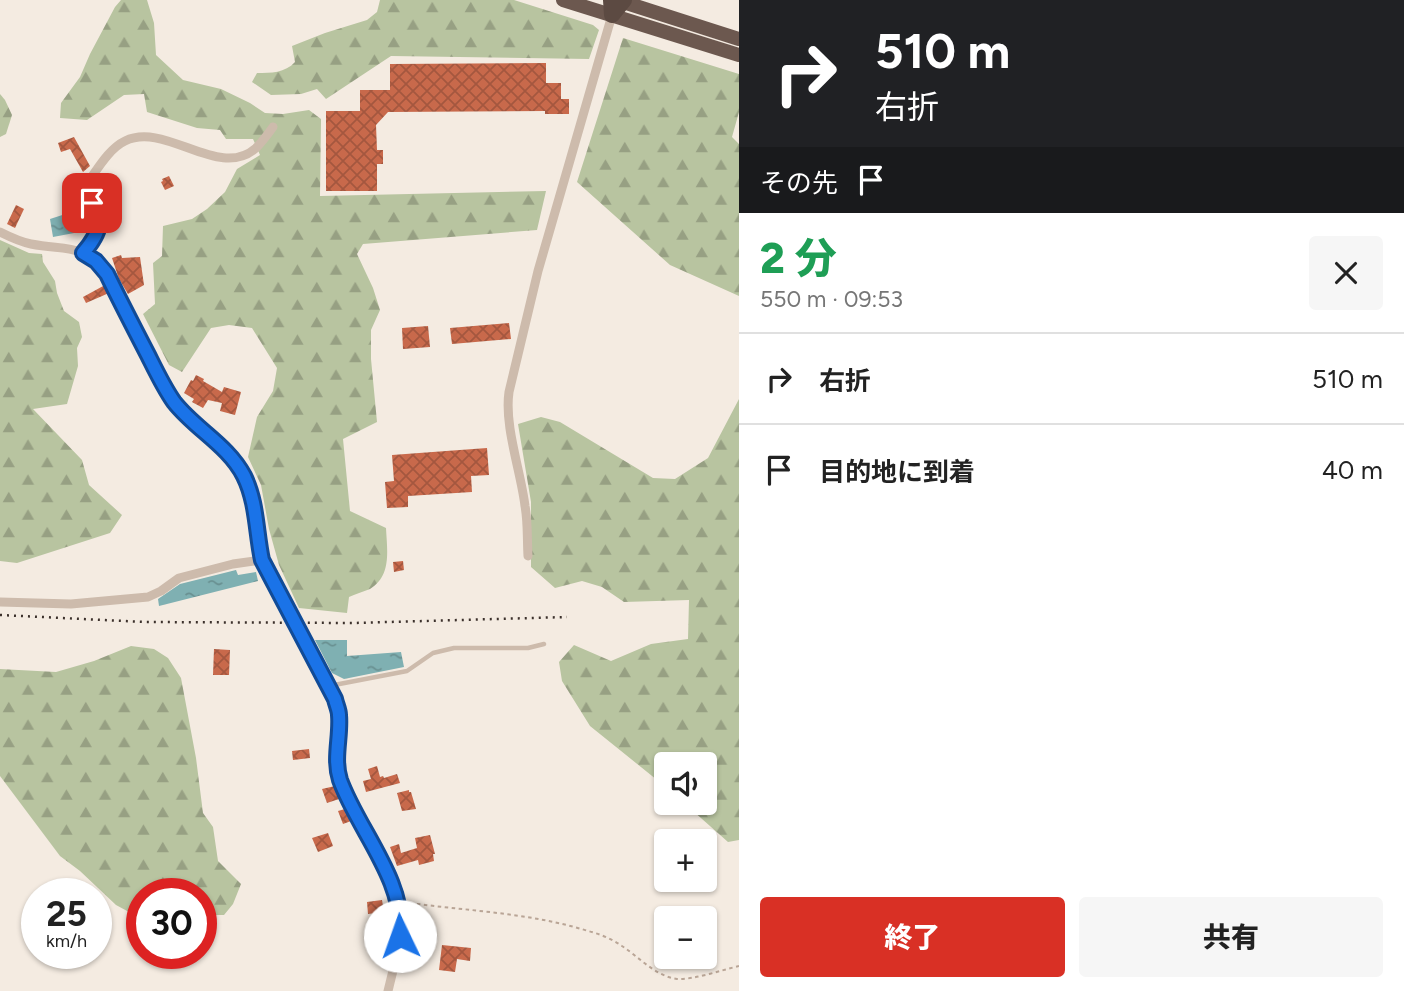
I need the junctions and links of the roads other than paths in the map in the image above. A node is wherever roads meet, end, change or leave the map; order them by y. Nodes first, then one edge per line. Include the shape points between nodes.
1 (563, 0) edge
2 (617, 4) edge
3 (739, 39) edge
4 (739, 55) edge
5 (273, 127) dead end
6 (0, 232) edge
7 (83, 253) junction
8 (528, 556) dead end
9 (262, 560) junction
10 (0, 602) edge
11 (544, 644) dead end
12 (329, 686) junction
13 (388, 991) edge

1 - 2 highway
2 - 3 highway
2 - 4 highway
2 - 8 street via 538,271 507,403 526,506
5 - 7 street via 255,149 224,158 166,140 123,141 85,186 99,220
6 - 7 street via 30,244
7 - 9 street via 107,274 174,402 229,453 244,475 254,501
9 - 10 street via 179,578 148,597 71,604
9 - 12 street
11 - 12 lane via 454,648 433,653 407,671
12 - 13 street via 339,714 339,777 398,902 398,950

